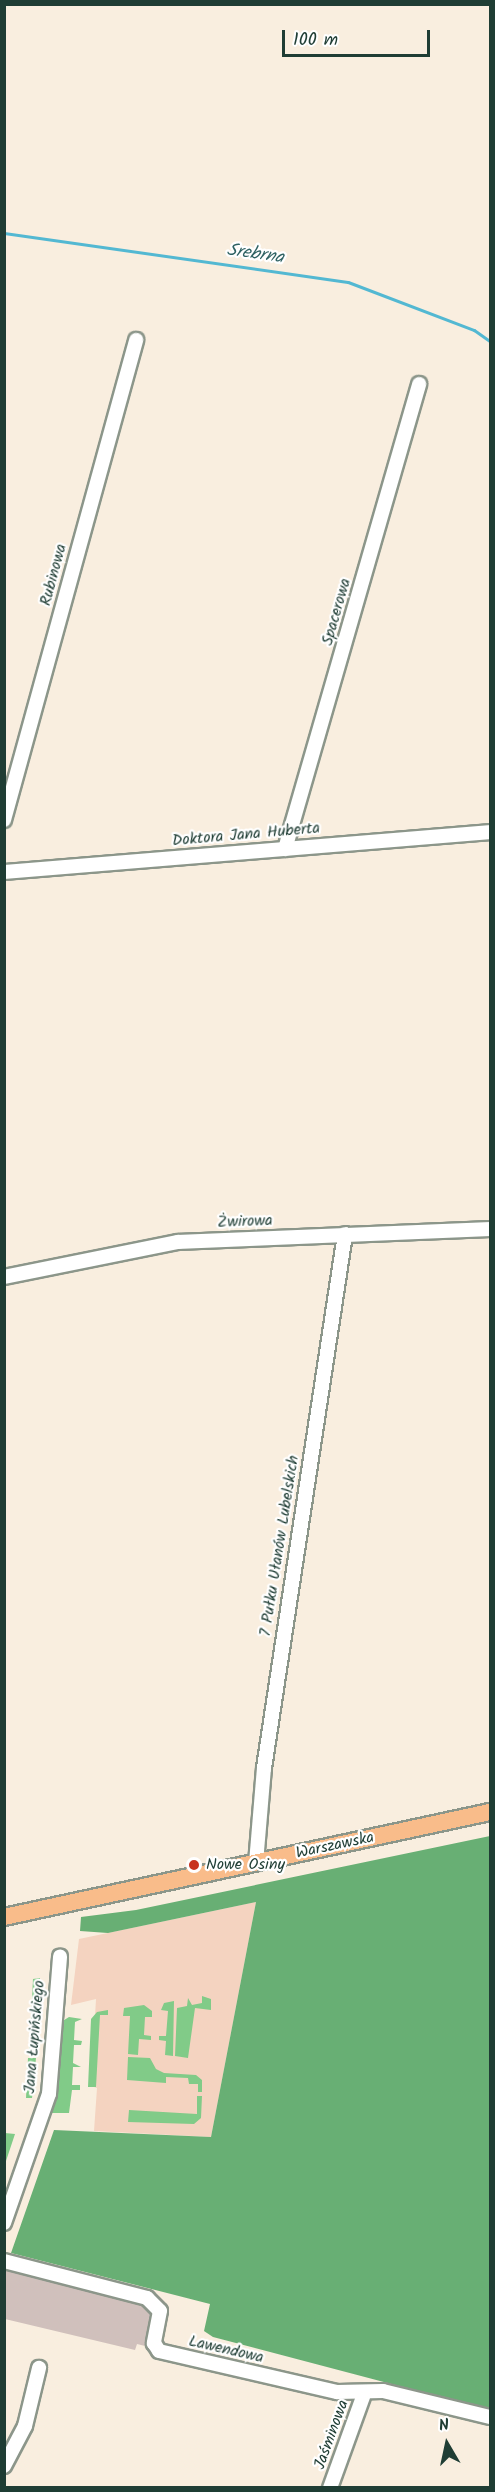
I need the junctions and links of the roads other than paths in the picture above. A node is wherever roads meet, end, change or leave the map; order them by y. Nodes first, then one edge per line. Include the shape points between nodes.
1 (136, 340) dead end
2 (419, 384) dead end
3 (4, 820) edge
4 (490, 832) edge
5 (285, 849) junction
6 (4, 872) edge
7 (490, 1229) edge
8 (345, 1234) junction
9 (4, 1277) edge
10 (490, 1812) edge
11 (256, 1863) junction
12 (4, 1917) edge
13 (60, 1956) dead end
14 (4, 2223) edge
15 (4, 2261) edge
16 (39, 2368) dead end
17 (364, 2394) junction
18 (490, 2417) edge
19 (4, 2466) edge
20 (330, 2487) edge

1 - 3 street, Rubinowa
2 - 5 street, Spacerowa
4 - 5 street, Doktora Jana Huberta
5 - 6 street, Doktora Jana Huberta
7 - 8 street, Żwirowa
8 - 9 street, Żwirowa via 178,1242
8 - 11 street, 7 Pułku Ułanów Lubelskich via 255,1833
10 - 11 main road, Warszawska
11 - 12 main road, Warszawska
13 - 14 street, Jana Łupińskiego via 49,2094
15 - 17 street, Lawendowa via 147,2298 160,2311 154,2343 159,2351 316,2388
16 - 19 street via 25,2426
17 - 18 street, Lawendowa via 382,2391
17 - 20 street, Jaśminowa

